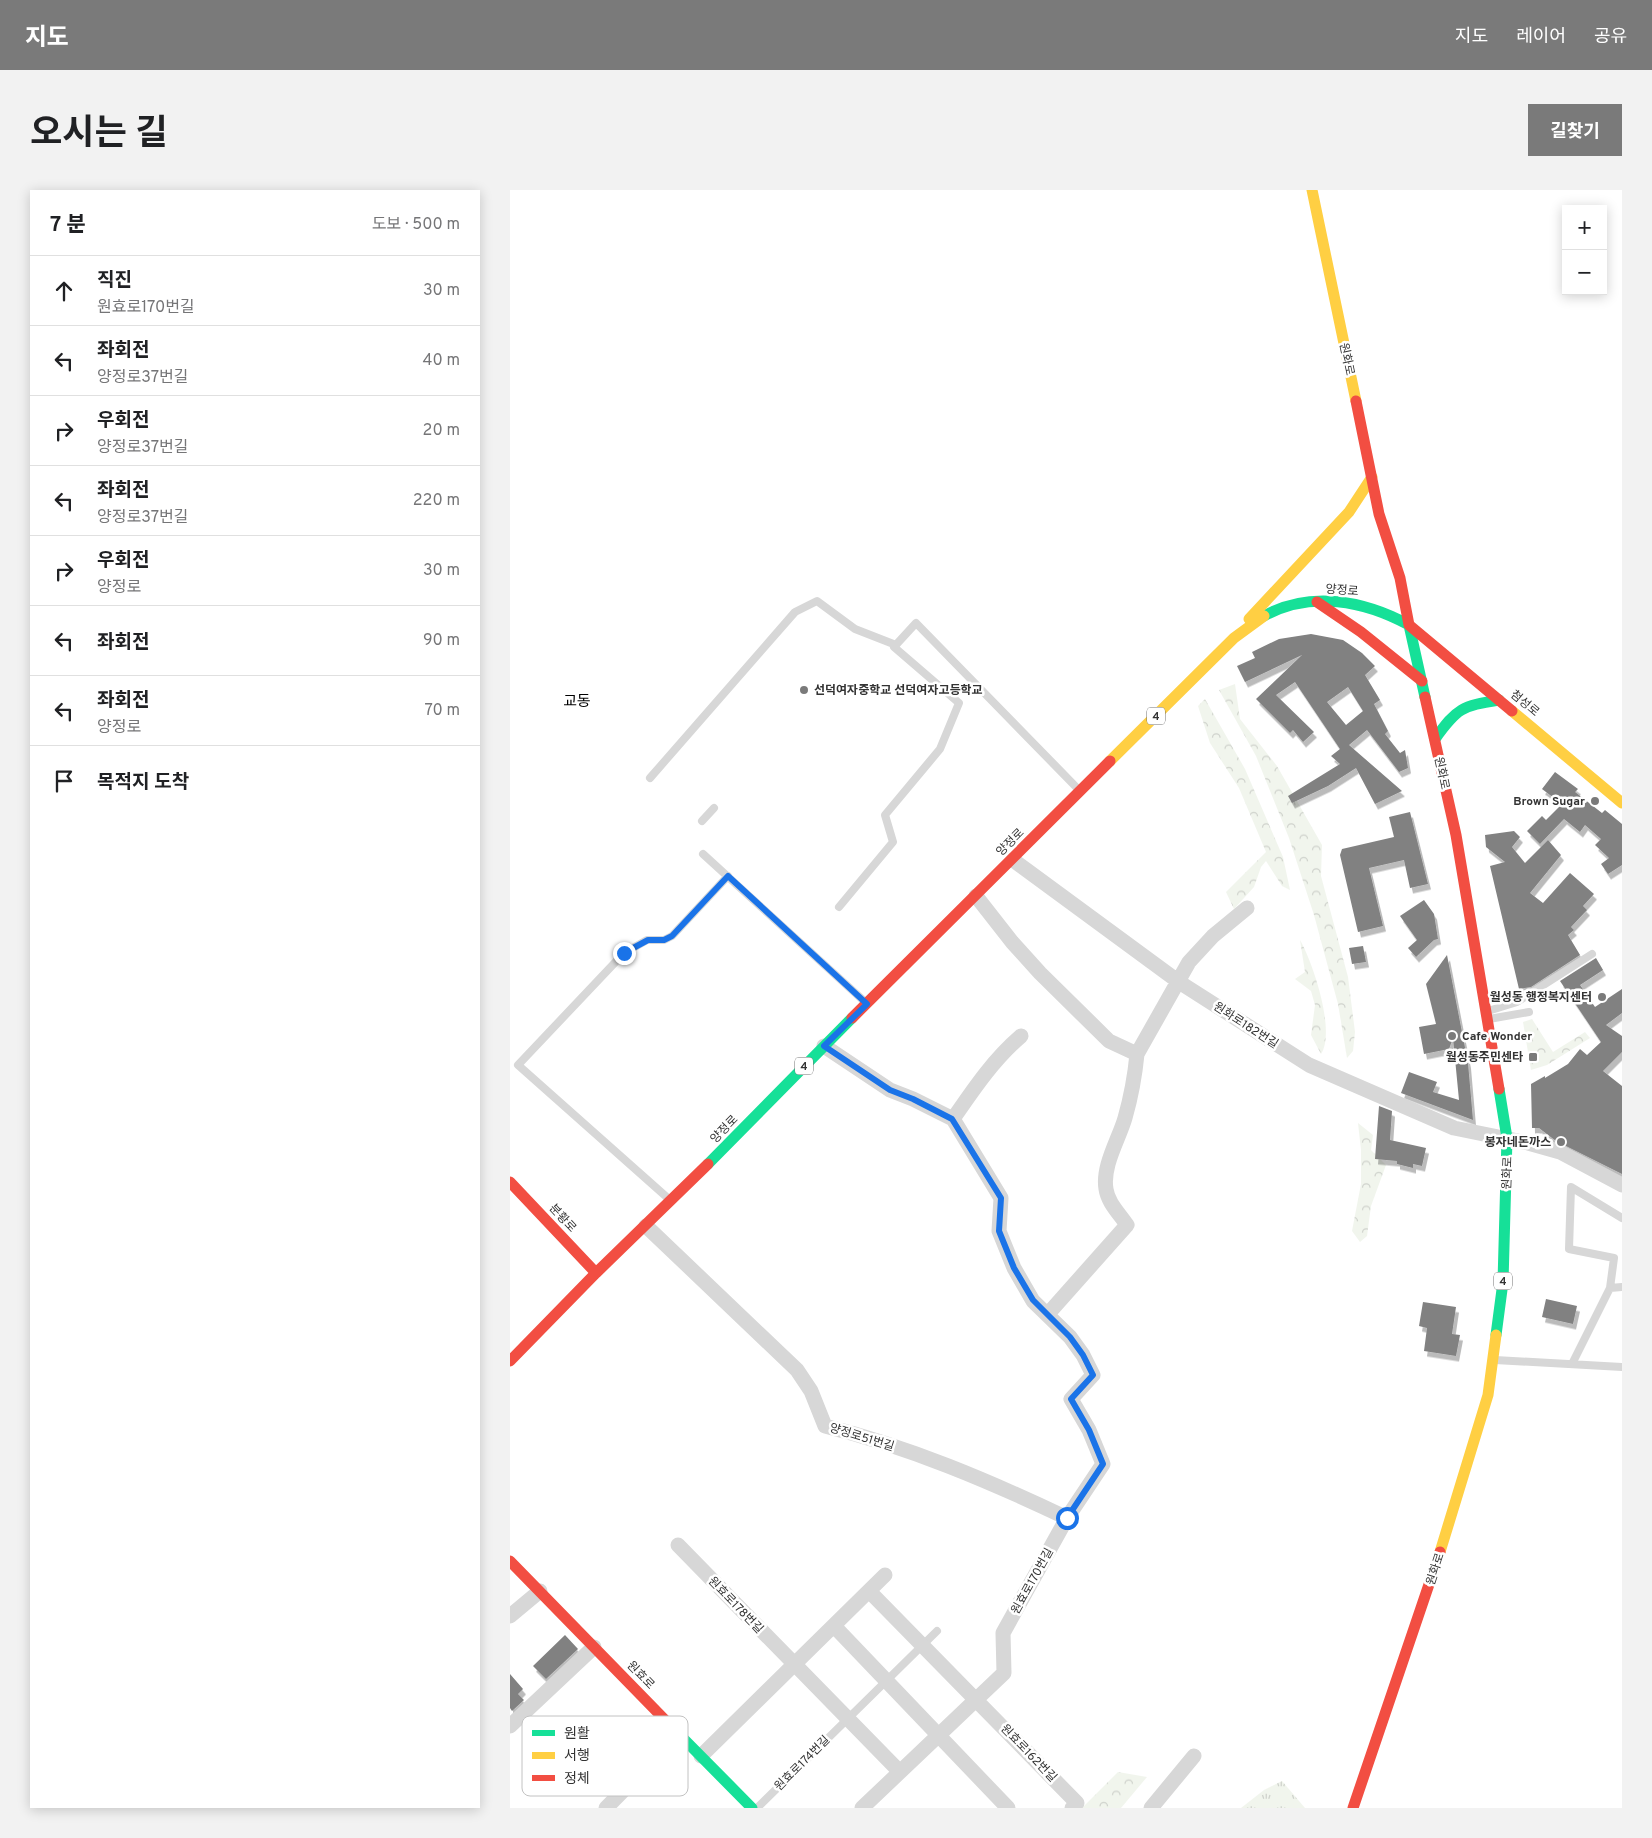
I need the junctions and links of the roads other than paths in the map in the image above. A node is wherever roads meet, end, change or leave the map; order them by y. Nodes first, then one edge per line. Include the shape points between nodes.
1 (1312, 190) edge
2 (1322, 190) edge
3 (1372, 478) junction
4 (1385, 527) junction
5 (1317, 602) junction
6 (1410, 625) junction
7 (1234, 638) junction
8 (896, 645) junction
9 (1422, 681) junction
10 (1499, 700) junction
11 (1435, 739) junction
12 (650, 778) dead end
13 (1080, 792) junction
14 (1622, 803) edge
15 (714, 808) dead end
16 (702, 821) dead end
17 (703, 854) dead end
18 (1012, 860) junction
19 (728, 876) junction
20 (976, 896) junction
21 (839, 908) dead end
22 (1247, 908) dead end
23 (1592, 954) dead end
24 (1178, 982) junction
25 (867, 1004) junction
26 (1529, 1012) dead end
27 (1487, 1015) junction
28 (1021, 1036) dead end
29 (824, 1046) junction
30 (1137, 1054) junction
31 (952, 1119) junction
32 (1507, 1138) junction
33 (510, 1182) edge
34 (1622, 1185) edge
35 (672, 1201) junction
36 (1622, 1218) edge
37 (646, 1226) junction
38 (596, 1273) junction
39 (1622, 1287) edge
40 (1610, 1288) junction
41 (1047, 1315) junction
42 (1493, 1360) junction
43 (510, 1361) edge
44 (1572, 1364) junction
45 (1622, 1367) edge
46 (1067, 1518) junction
47 (678, 1545) dead end
48 (510, 1561) edge
49 (886, 1575) dead end
50 (540, 1591) junction
51 (868, 1591) junction
52 (510, 1616) edge
53 (834, 1626) junction
54 (936, 1631) dead end
55 (922, 1645) junction
56 (594, 1647) junction
57 (794, 1664) junction
58 (886, 1680) junction
59 (977, 1699) junction
60 (661, 1716) edge
61 (848, 1718) junction
62 (510, 1726) edge
63 (938, 1734) junction
64 (688, 1743) edge
65 (701, 1756) junction
66 (1194, 1756) dead end
67 (900, 1772) junction
68 (618, 1796) edge
69 (750, 1807) edge
70 (606, 1808) edge
71 (862, 1808) edge
72 (1008, 1808) edge
73 (1072, 1808) edge
74 (1152, 1808) edge
75 (1353, 1808) edge

1 - 3 main road, 원화로
2 - 4 main road, 원화로 via 1390,512
3 - 4 main road, 원화로
3 - 7 main road via 1366,492 1344,520 1269,594
4 - 6 main road, 원화로
5 - 6 main road, 양정로 / 4 via 1356,603 1391,613
5 - 7 main road, 양정로 / 4 via 1276,610
5 - 9 main road
6 - 9 main road, 원화로 / 4
6 - 10 main road, 첨성로
7 - 13 main road, 양정로 / 4
8 - 12 lane via 855,629 818,601 795,612
8 - 13 lane via 916,623
8 - 21 lane via 894,647 959,703 940,749 885,815 893,842
9 - 11 main road, 원화로 / 4
10 - 11 main road via 1461,706
10 - 14 main road, 첨성로
11 - 27 main road, 원화로 / 4 via 1456,835
13 - 18 main road, 양정로 / 4
15 - 16 lane
17 - 19 lane
18 - 20 main road, 양정로 / 4
18 - 24 street, 원화로182번길
19 - 25 lane
19 - 35 lane via 672,936 664,940 648,940 624,953 518,1065
20 - 25 main road, 양정로 / 4
20 - 30 street via 1040,973 1109,1041
22 - 24 street via 1213,936 1189,962
23 - 27 lane via 1517,1002
24 - 30 street
24 - 32 street, 원화로182번길 via 1309,1065 1454,1128
25 - 29 main road, 양정로 / 4
26 - 27 lane
27 - 32 main road, 원화로 / 4
28 - 31 street via 986,1073
29 - 31 street via 890,1090
29 - 35 main road, 양정로 / 4
30 - 41 street via 1135,1079 1108,1166 1105,1186 1108,1199 1127,1225
31 - 41 street via 1001,1198 999,1231 1014,1268 1033,1300
32 - 34 street, 원화로182번길 via 1560,1152
32 - 42 main road, 원화로 / 4 via 1503,1282
33 - 38 main road, 분황로
35 - 37 main road, 양정로 / 4
36 - 40 lane via 1571,1187 1569,1249 1614,1258
37 - 38 main road, 양정로 / 4
37 - 46 street, 양정로51번길 via 797,1370 812,1391 825,1426 871,1438 997,1485
38 - 43 main road, 양정로
39 - 40 lane
40 - 44 lane
41 - 46 street, 원효로170번길 via 1079,1349 1093,1375 1071,1399 1103,1464
42 - 44 lane
42 - 75 main road, 원화로 / 4 via 1488,1395 1447,1532
44 - 45 lane
46 - 59 street, 원효로170번길 via 1002,1633 1004,1673
47 - 57 street, 원효로178번길
48 - 50 main road, 원효로
49 - 51 street
50 - 52 street
50 - 56 main road, 원효로
51 - 53 street
51 - 55 street
53 - 57 street
53 - 58 street
54 - 55 lane, 원효로174번길
55 - 58 lane, 원효로174번길
55 - 59 street
56 - 60 main road, 원효로
56 - 62 street
57 - 61 street
57 - 65 street
58 - 61 lane, 원효로174번길
58 - 63 street
59 - 63 street, 원효로170번길
59 - 73 street, 원효로162번길 via 1077,1803
61 - 67 street
61 - 69 lane, 원효로174번길
63 - 67 street, 원효로170번길
63 - 72 street
64 - 65 main road, 원효로
65 - 69 main road, 원효로
66 - 74 street
67 - 71 street, 원효로170번길
68 - 70 street

